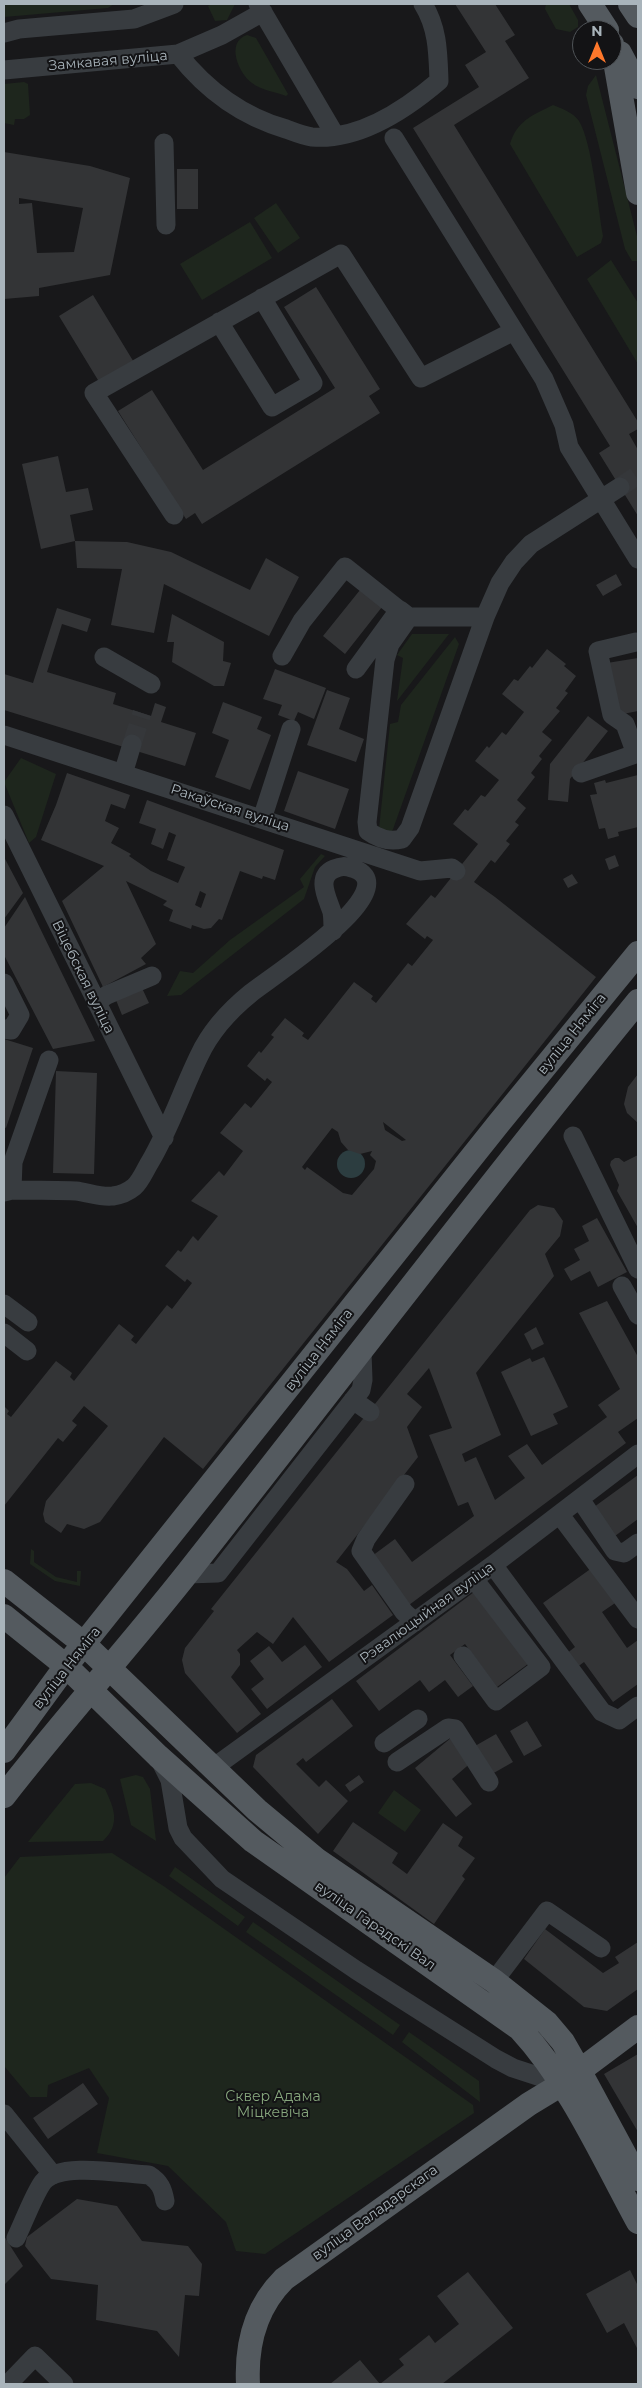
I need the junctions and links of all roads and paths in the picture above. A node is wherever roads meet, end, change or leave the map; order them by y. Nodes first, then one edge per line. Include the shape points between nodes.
1 (174, 4) edge
2 (423, 4) edge
3 (590, 4) edge
4 (630, 4) edge
5 (260, 8) edge
6 (130, 11) edge
7 (638, 16) edge
8 (600, 20) edge
9 (4, 33) edge
10 (178, 54) junction
11 (622, 57) edge
12 (4, 70) edge
13 (617, 70) edge
14 (638, 87) edge
15 (335, 135) junction
16 (394, 138) dead end
17 (164, 143) dead end
18 (638, 193) edge
19 (166, 224) dead end
20 (262, 298) junction
21 (219, 322) junction
22 (514, 331) junction
23 (620, 487) tunnel mouth
24 (602, 499) junction
25 (174, 515) dead end
26 (638, 559) edge
27 (404, 613) junction
28 (485, 618) junction
29 (636, 642) dead end
30 (104, 656) dead end
31 (282, 656) dead end
32 (356, 668) dead end
33 (151, 684) dead end
34 (291, 728) dead end
35 (4, 736) edge
36 (132, 744) tunnel mouth
37 (637, 753) edge
38 (581, 773) dead end
39 (123, 774) junction
40 (4, 815) edge
41 (262, 819) junction
42 (456, 871) dead end
43 (333, 931) dead end
44 (638, 953) edge
45 (152, 976) dead end
46 (4, 983) edge
47 (638, 1001) edge
48 (96, 1002) junction
49 (4, 1029) edge
50 (49, 1060) dead end
51 (573, 1136) dead end
52 (164, 1138) junction
53 (8, 1191) edge
54 (638, 1269) edge
55 (622, 1286) dead end
56 (4, 1304) edge
57 (638, 1315) edge
58 (28, 1322) dead end
59 (4, 1334) edge
60 (27, 1350) dead end
61 (362, 1352) junction
62 (353, 1400) junction
63 (370, 1412) dead end
64 (638, 1454) edge
65 (405, 1484) dead end
66 (580, 1499) junction
67 (560, 1515) junction
68 (638, 1542) edge
69 (493, 1565) junction
70 (187, 1574) junction
71 (474, 1579) junction
72 (4, 1581) edge
73 (4, 1616) edge
74 (638, 1619) edge
75 (415, 1622) junction
76 (84, 1644) junction
77 (463, 1656) dead end
78 (66, 1666) junction
79 (110, 1668) junction
80 (91, 1689) junction
81 (638, 1706) edge
82 (418, 1719) dead end
83 (7, 1739) edge
84 (384, 1743) dead end
85 (158, 1756) junction
86 (397, 1762) dead end
87 (213, 1768) junction
88 (489, 1782) dead end
89 (4, 1796) edge
90 (601, 1948) dead end
91 (494, 1981) junction
92 (638, 2027) edge
93 (570, 2077) junction
94 (4, 2114) edge
95 (53, 2175) junction
96 (638, 2180) edge
97 (165, 2201) dead end
98 (638, 2222) edge
99 (16, 2238) dead end
100 (8, 2384) edge
101 (64, 2384) edge
102 (248, 2384) edge

1 - 6 street
2 - 15 street, Замкавая вуліца via 436,34 439,81 401,110 364,129
3 - 8 main road
4 - 7 main road
5 - 10 street via 222,35
5 - 15 street
6 - 9 street
10 - 12 street, Замкавая вуліца
10 - 15 street, Замкавая вуліца via 196,76 237,109 268,124 312,137
11 - 14 main road
13 - 18 main road
16 - 22 street
17 - 19 street
20 - 21 street
20 - 21 street via 313,383 272,407
20 - 22 street via 341,254 421,378
21 - 25 street via 94,393
22 - 24 street via 544,379 570,447
23 - 24 street
24 - 26 street
24 - 28 street via 531,544 500,583
27 - 28 street
27 - 28 street via 385,660 368,814 368,831 391,842 402,839 410,828
27 - 31 street via 345,567 302,621
27 - 32 street
29 - 37 street via 598,651 612,715 625,724
30 - 33 street
34 - 41 street
35 - 39 street, Ракаўская вуліца
36 - 39 street
37 - 38 street
39 - 41 street, Ракаўская вуліца
40 - 48 street, Віцебская вуліца
41 - 42 street, Ракаўская вуліца via 420,871 452,868
43 - 52 street via 222,1018 199,1054
44 - 76 main road, вуліца Няміга
45 - 48 street
46 - 49 street via 20,1015 11,1030
47 - 61 main road via 516,1150
48 - 52 street, Віцебская вуліца
50 - 53 street via 13,1162
51 - 54 street
52 - 53 street via 140,1179 129,1191 112,1197 76,1192
55 - 57 street
56 - 58 street
59 - 60 street
61 - 62 street via 363,1380 361,1390
61 - 70 main road
62 - 63 street
62 - 70 street via 218,1573
64 - 66 street, Рэвалюцыйная вуліца
65 - 75 street via 361,1551 404,1612
66 - 67 street, Рэвалюцыйная вуліца
66 - 68 street via 615,1551 624,1552
67 - 69 street, Рэвалюцыйная вуліца
67 - 74 street
69 - 71 street, Рэвалюцыйная вуліца
69 - 81 street via 602,1712 619,1720
70 - 79 main road
71 - 75 street, Рэвалюцыйная вуліца
71 - 77 street via 541,1667 496,1701
72 - 76 main road, вуліца Гарадскі Вал
73 - 78 main road, вуліца Гарадскі Вал
75 - 87 street, Рэвалюцыйная вуліца
76 - 78 main road, вуліца Няміга
76 - 79 main road, вуліца Гарадскі Вал
78 - 80 main road, вуліца Гарадскі Вал
78 - 83 main road, вуліца Няміга
79 - 80 main road
79 - 87 main road, вуліца Гарадскі Вал
80 - 85 main road, вуліца Гарадскі Вал
80 - 89 main road
82 - 84 street
85 - 93 main road, вуліца Гарадскі Вал via 252,1841 520,2029
85 - 93 street via 170,1780 178,1828 183,1838 222,1879 496,2059 513,2068
86 - 88 street via 448,1728 455,1729
87 - 91 main road, вуліца Гарадскі Вал via 316,1860
90 - 91 street via 547,1911
91 - 93 main road, вуліца Гарадскі Вал via 547,2023 563,2042
92 - 93 main road, вуліца Валадарскага
93 - 96 main road, вуліца Гарадскі Вал
93 - 98 main road, вуліца Гарадскі Вал
93 - 102 main road, вуліца Валадарскага via 284,2279 269,2294 258,2315 250,2352
94 - 95 street
95 - 97 street via 80,2170 149,2176 157,2180
95 - 99 street via 43,2182
100 - 101 street via 35,2356

